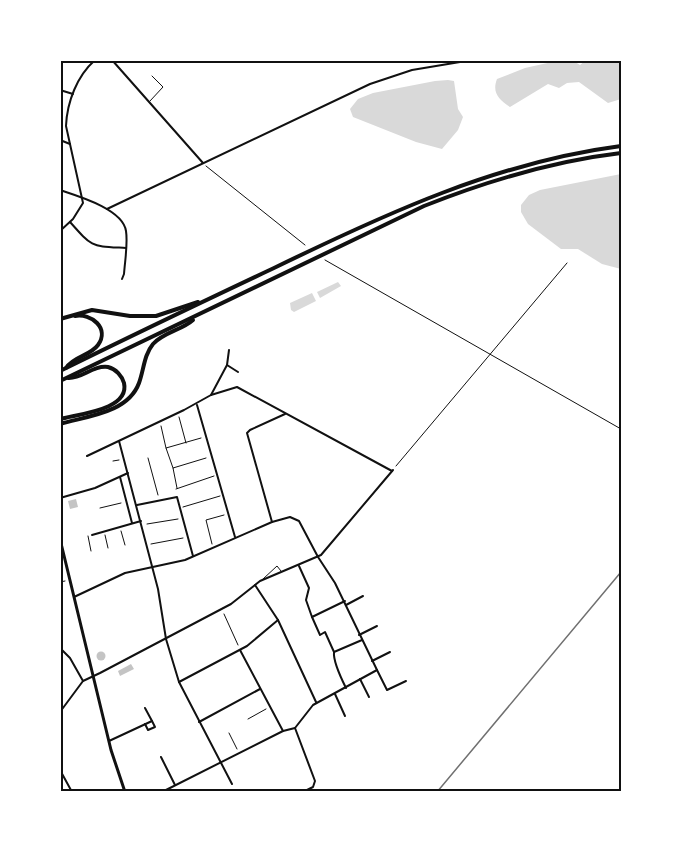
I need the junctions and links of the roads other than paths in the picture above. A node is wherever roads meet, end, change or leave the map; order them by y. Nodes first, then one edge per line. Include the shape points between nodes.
1 (95, 60) edge
2 (112, 60) edge
3 (472, 60) edge
4 (152, 76) dead end
5 (60, 90) edge
6 (73, 94) junction
7 (149, 103) junction
8 (60, 140) edge
9 (70, 144) junction
10 (621, 146) edge
11 (621, 153) edge
12 (203, 163) junction
13 (60, 190) edge
14 (82, 197) junction
15 (107, 209) junction
16 (70, 222) junction
17 (60, 231) edge
18 (126, 248) junction
19 (122, 279) dead end
20 (205, 301) junction
21 (197, 316) junction
22 (60, 320) edge
23 (229, 350) dead end
24 (227, 365) junction
25 (66, 368) junction
26 (60, 371) edge
27 (238, 372) dead end
28 (67, 378) junction
29 (60, 381) edge
30 (211, 395) junction
31 (196, 404) junction
32 (286, 414) junction
33 (60, 419) edge
34 (60, 424) edge
35 (119, 441) junction
36 (87, 456) dead end
37 (128, 473) junction
38 (120, 477) junction
39 (60, 498) edge
40 (137, 505) junction
41 (141, 521) junction
42 (272, 522) junction
43 (132, 523) junction
44 (92, 535) road end
45 (235, 537) junction
46 (60, 539) edge
47 (193, 556) junction
48 (318, 557) junction
49 (151, 566) junction
50 (299, 566) junction
51 (282, 573) junction
52 (260, 581) junction
53 (255, 585) junction
54 (363, 596) dead end
55 (74, 597) junction
56 (345, 603) junction
57 (312, 616) junction
58 (278, 620) junction
59 (377, 626) dead end
60 (359, 635) junction
61 (165, 639) junction
62 (362, 640) junction
63 (60, 648) edge
64 (240, 650) junction
65 (64, 651) junction
66 (334, 652) junction
67 (390, 652) dead end
68 (60, 653) edge
69 (372, 661) junction
70 (377, 670) junction
71 (93, 676) junction
72 (360, 679) junction
73 (83, 681) junction
74 (406, 681) dead end
75 (179, 682) junction
76 (345, 688) junction
77 (261, 689) junction
78 (335, 694) junction
79 (369, 697) dead end
80 (317, 703) junction
81 (145, 708) dead end
82 (60, 712) edge
83 (345, 716) dead end
84 (152, 721) junction
85 (199, 722) junction
86 (145, 724) junction
87 (295, 728) junction
88 (283, 731) junction
89 (109, 741) junction
90 (161, 757) dead end
91 (221, 763) junction
92 (60, 770) edge
93 (232, 784) dead end
94 (175, 786) junction
95 (72, 792) edge
96 (125, 792) edge
97 (162, 792) edge
98 (303, 792) edge

1 - 6 street via 79,77
2 - 7 street
3 - 12 street via 393,75
4 - 7 lane via 164,87
5 - 6 street
6 - 9 street via 66,116
7 - 12 street
8 - 9 street
9 - 14 street
10 - 20 highway via 523,166 429,197
11 - 21 highway via 524,172 440,200
12 - 15 street
13 - 14 street
14 - 15 street
14 - 16 street via 83,203
15 - 18 street via 125,226
16 - 17 street
16 - 18 street via 95,246
18 - 19 street
20 - 22 highway via 156,316 92,310
20 - 25 highway
21 - 28 highway
21 - 34 highway via 152,344 139,383 123,404
22 - 25 highway via 86,315 101,330 97,347
23 - 24 street
24 - 27 street
24 - 30 street
25 - 26 highway
28 - 29 highway
28 - 33 highway via 106,367 118,372 124,389 117,404
30 - 31 street
30 - 32 street via 237,387
31 - 35 street
31 - 45 street
32 - 42 street via 247,433
32 - 48 street via 393,470
35 - 36 street
35 - 37 street
37 - 38 street
37 - 40 street
38 - 39 street
38 - 43 street
40 - 41 street
40 - 47 street via 177,497
41 - 43 street
41 - 49 street
42 - 45 street
42 - 48 street via 290,517 299,521
43 - 44 street
45 - 47 street
46 - 55 main road
47 - 49 street
48 - 50 street
48 - 56 street
49 - 55 street via 125,573
49 - 61 street
50 - 51 street
50 - 57 street via 309,588 306,600
51 - 52 street
51 - 52 lane via 278,566
52 - 53 street
53 - 58 street
53 - 61 street via 221,609
54 - 56 street
55 - 71 main road
56 - 57 street
56 - 60 street
57 - 66 street via 320,635 325,632
58 - 64 street
58 - 80 street
59 - 60 street
60 - 62 street
61 - 71 street
61 - 75 street
62 - 66 street
62 - 69 street
63 - 65 street
64 - 75 street
64 - 77 street
65 - 68 street
65 - 73 street
66 - 76 street
67 - 69 street
69 - 70 street
70 - 72 street
70 - 74 street via 387,690
71 - 73 street
71 - 89 main road
72 - 76 street
72 - 79 street
73 - 82 street
75 - 85 street
76 - 78 street
77 - 85 street
77 - 88 street
78 - 80 street
78 - 83 street
80 - 87 street
81 - 84 street
84 - 86 street
84 - 86 street via 155,726 148,730
85 - 91 street
86 - 89 street
87 - 88 street
87 - 98 street via 315,781 313,789
88 - 91 street
89 - 96 main road
90 - 94 street
91 - 93 street
91 - 94 street
92 - 95 street
94 - 97 street

